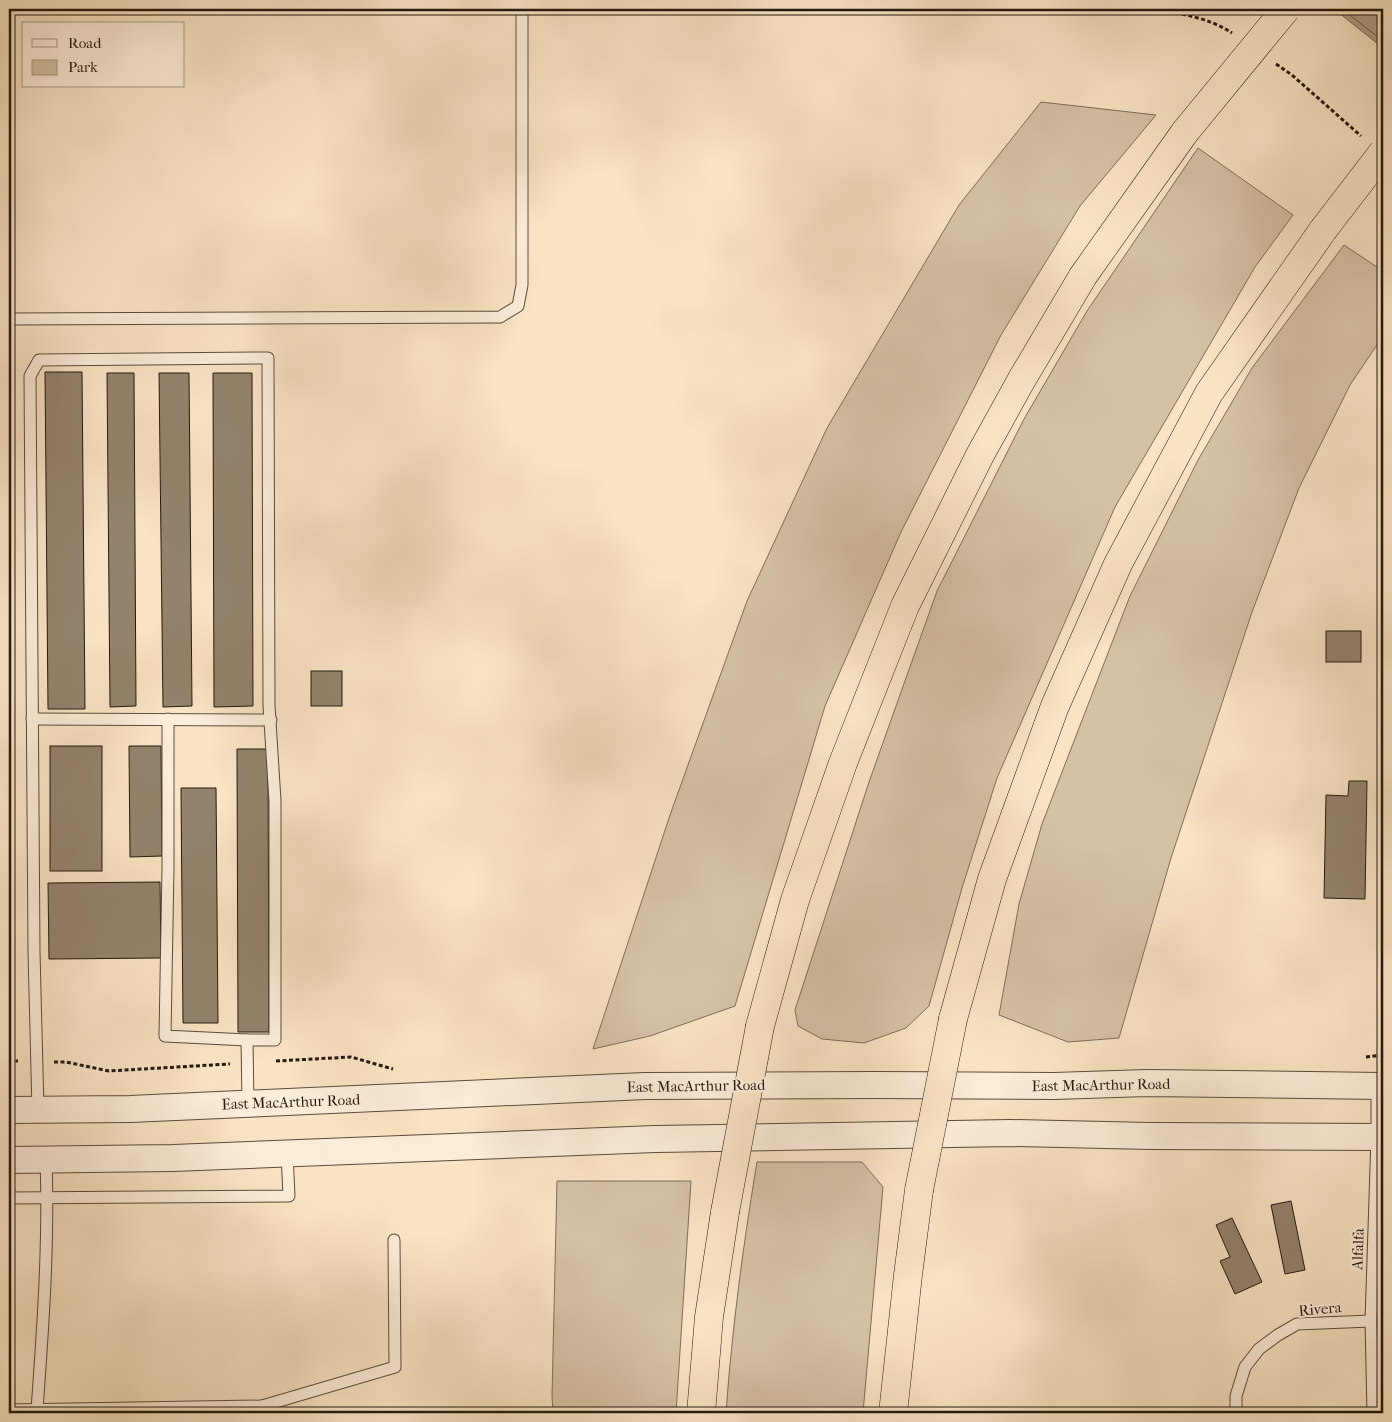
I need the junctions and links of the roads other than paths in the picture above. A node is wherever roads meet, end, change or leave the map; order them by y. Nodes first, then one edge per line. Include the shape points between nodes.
1 (522, 9) edge
2 (1286, 9) edge
3 (1383, 152) edge
4 (9, 319) edge
5 (32, 719) junction
6 (168, 720) junction
7 (270, 720) junction
8 (247, 1040) junction
9 (1380, 1086) edge
10 (248, 1104) junction
11 (9, 1110) edge
12 (38, 1110) junction
13 (1380, 1137) edge
14 (287, 1154) junction
15 (46, 1159) junction
16 (9, 1160) edge
17 (9, 1198) edge
18 (48, 1198) junction
19 (394, 1240) dead end
20 (1371, 1321) junction
21 (9, 1410) edge
22 (37, 1410) junction
23 (262, 1410) edge
24 (702, 1413) edge
25 (893, 1413) edge
26 (1236, 1413) edge
27 (1373, 1413) edge

1 - 4 lane via 522,285 518,306 500,317
2 - 24 highway, bridge via 1186,132 1083,276 980,455 905,606 836,781 795,900 760,1026 709,1317
3 - 25 highway, bridge via 1323,230 1209,393 1118,564 1055,706 992,879 953,1019 919,1190
5 - 6 lane
5 - 7 lane via 30,376 39,360 268,358
5 - 12 lane
6 - 7 lane
6 - 8 lane via 165,1036
7 - 8 lane via 275,801 275,1040
8 - 10 lane
9 - 10 street, East MacArthur Road via 1148,1083 645,1086
9 - 13 lane, Alfalfa
10 - 12 street, East MacArthur Road
11 - 12 street, East MacArthur Road
13 - 14 street via 1001,1133 655,1139
13 - 20 lane, Alfalfa
14 - 15 street
14 - 18 lane via 289,1196
15 - 16 street
15 - 18 lane
17 - 18 lane
18 - 22 lane
19 - 23 lane via 395,1367
20 - 26 lane, Rivera via 1297,1324 1278,1335 1259,1349 1245,1367 1236,1396
20 - 27 lane, Alfalfa
21 - 22 lane
22 - 23 lane

